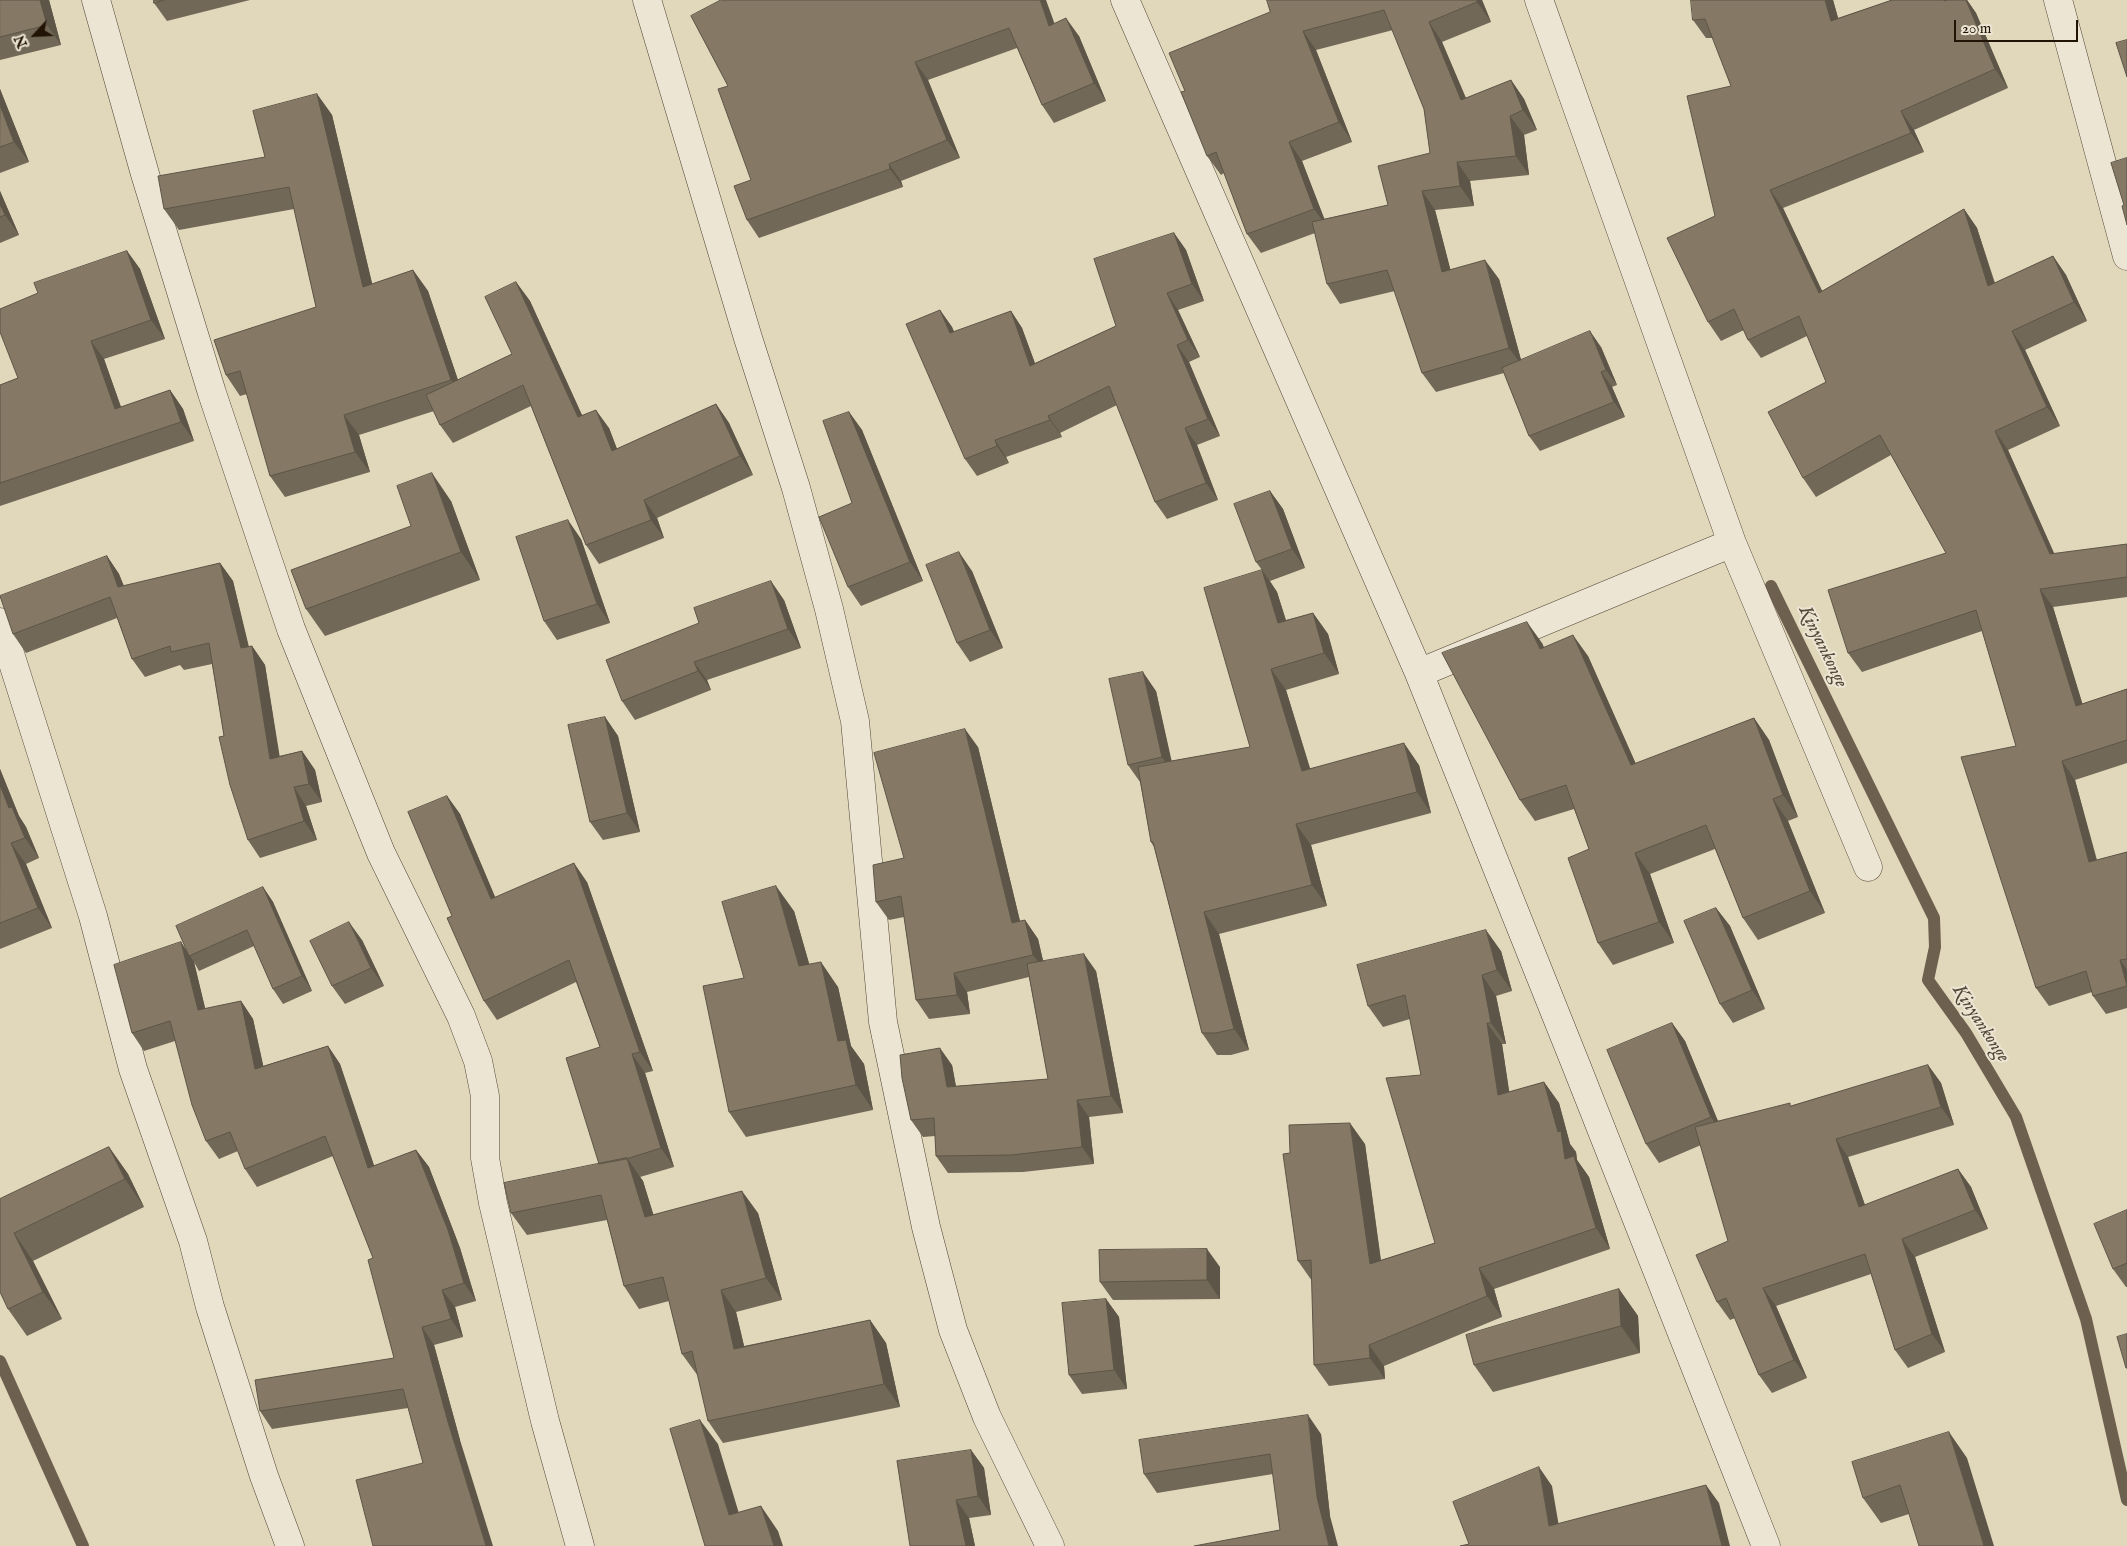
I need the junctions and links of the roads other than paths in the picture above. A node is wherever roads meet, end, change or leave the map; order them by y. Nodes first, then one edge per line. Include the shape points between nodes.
1 (96, 0) edge
2 (647, 0) edge
3 (1124, 0) edge
4 (1539, 0) edge
5 (2058, 0) edge
6 (2127, 256) edge
7 (1732, 544) junction
8 (0, 622) edge
9 (1419, 673) junction
10 (1868, 867) dead end
11 (290, 1546) edge
12 (580, 1546) edge
13 (1050, 1546) edge
14 (1766, 1546) edge

1 - 12 street via 212,394 291,629 381,853 461,1016 478,1061 484,1096 484,1158 493,1203 545,1421
2 - 13 street via 796,488 855,721 883,1022 926,1227 953,1330 987,1417
3 - 9 street
4 - 7 street
5 - 6 street
7 - 9 street
7 - 10 street
8 - 11 street via 93,916 133,1069 192,1241 264,1476
9 - 14 street

